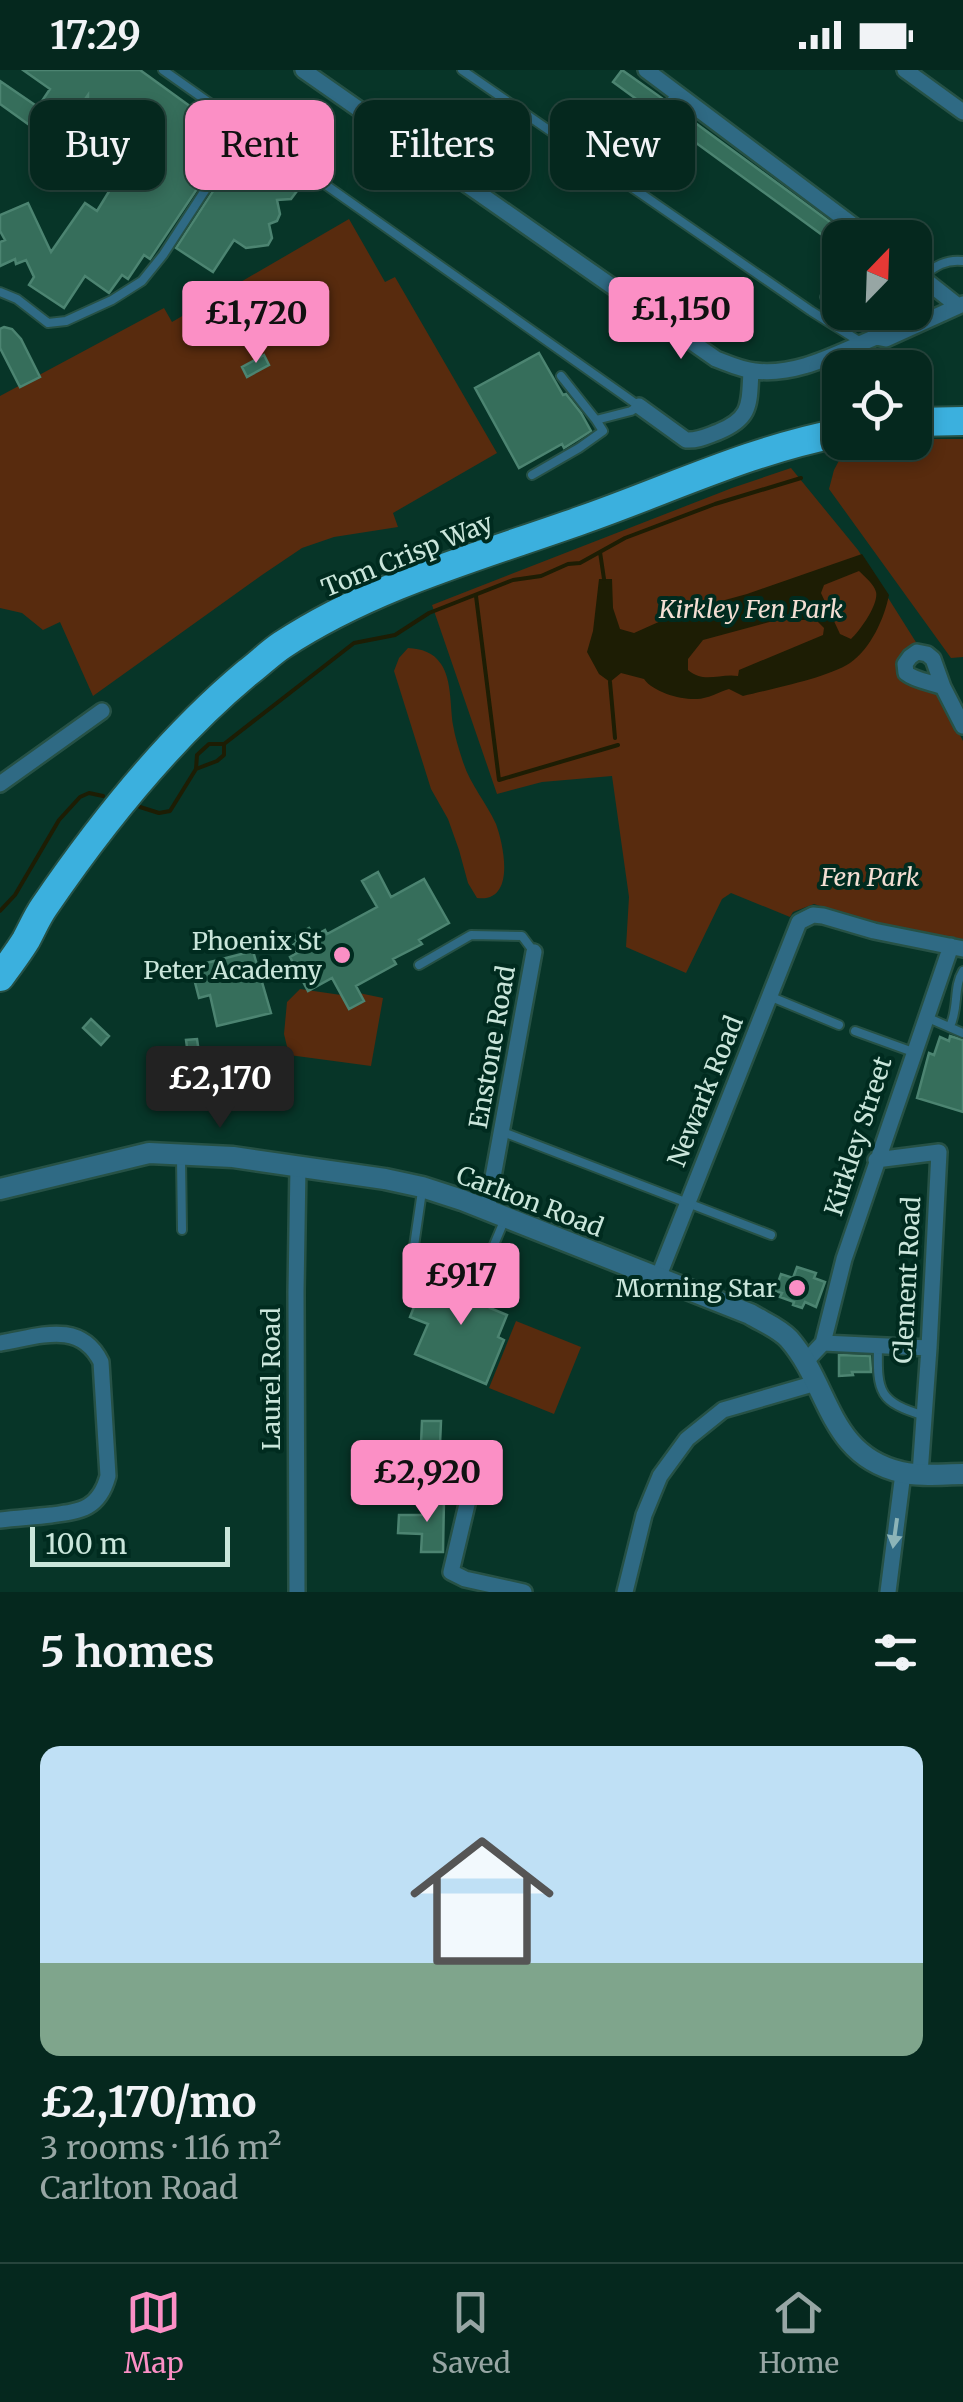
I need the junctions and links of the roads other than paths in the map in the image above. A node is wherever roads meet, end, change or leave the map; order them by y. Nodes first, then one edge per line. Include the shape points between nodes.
1 (163, 70) edge
2 (303, 70) edge
3 (462, 70) edge
4 (646, 70) edge
5 (905, 70) edge
6 (677, 92) junction
7 (671, 100) edge
8 (963, 112) edge
9 (205, 190) edge
10 (846, 220) edge
11 (963, 261) edge
12 (932, 267) edge
13 (932, 285) edge
14 (0, 292) edge
15 (960, 305) edge
16 (862, 343) junction
17 (751, 371) junction
18 (561, 376) dead end
19 (638, 406) junction
20 (596, 420) junction
21 (963, 421) edge
22 (932, 422) edge
23 (822, 438) edge
24 (532, 474) dead end
25 (943, 687) dead end
26 (102, 711) dead end
27 (963, 726) edge
28 (0, 784) edge
29 (42, 909) junction
30 (0, 946) edge
31 (957, 947) edge
32 (534, 952) joint
33 (419, 965) dead end
34 (963, 971) edge
35 (0, 977) edge
36 (769, 996) junction
37 (926, 1017) junction
38 (838, 1025) dead end
39 (950, 1026) junction
40 (855, 1031) dead end
41 (963, 1033) edge
42 (913, 1052) junction
43 (502, 1132) junction
44 (181, 1153) junction
45 (876, 1160) junction
46 (298, 1166) junction
47 (422, 1187) junction
48 (0, 1189) edge
49 (688, 1203) junction
50 (497, 1214) junction
51 (182, 1230) dead end
52 (771, 1235) dead end
53 (658, 1278) junction
54 (478, 1283) dead end
55 (411, 1298) dead end
56 (0, 1343) edge
57 (823, 1344) junction
58 (878, 1346) junction
59 (930, 1348) junction
60 (806, 1361) junction
61 (816, 1383) junction
62 (925, 1416) junction
63 (476, 1462) dead end
64 (912, 1474) junction
65 (963, 1474) edge
66 (0, 1520) edge
67 (465, 1586) edge
68 (297, 1592) edge
69 (524, 1592) edge
70 (625, 1592) edge
71 (888, 1592) edge

1 - 19 lane
2 - 17 street via 716,360
3 - 16 lane
4 - 6 street
5 - 8 street
6 - 7 lane
6 - 10 street
9 - 14 lane via 153,268 112,300 48,323
11 - 12 lane
13 - 15 street
15 - 16 street
16 - 17 street via 804,366
17 - 19 street via 744,416 695,441
18 - 20 lane
19 - 20 lane
20 - 24 lane via 603,431
21 - 22 highway
23 - 29 highway, Tom Crisp Way via 726,465 448,567 356,603 281,646 182,734
25 - 27 street
26 - 28 street
29 - 30 highway, Tom Crisp Way
29 - 35 highway, Tom Crisp Way
31 - 36 street, Newark Road via 813,915 798,922
31 - 37 street, Kirkley Street
32 - 33 lane via 522,936 471,935
32 - 43 street, Enstone Road
34 - 39 lane
36 - 38 lane
36 - 49 street, Newark Road
37 - 39 lane
37 - 42 street, Kirkley Street
39 - 41 lane
40 - 42 lane
42 - 45 street, Kirkley Street
43 - 49 lane
43 - 50 street, Enstone Road
44 - 46 street, Carlton Road
44 - 48 street, Carlton Road via 148,1152
44 - 51 lane
45 - 57 street, Kirkley Street
45 - 59 street, Clement Road via 938,1152
46 - 47 street, Carlton Road
46 - 68 street, Laurel Road
47 - 50 street, Carlton Road
47 - 55 lane
49 - 52 lane
49 - 53 street, Newark Road
50 - 53 street, Carlton Road
50 - 54 lane
53 - 60 street, Carlton Road via 750,1314 782,1332
56 - 66 street via 62,1333 95,1349 108,1476 95,1503 78,1512
57 - 58 street
57 - 60 street
58 - 59 street
58 - 62 lane via 883,1395
59 - 62 street, Clement Road
60 - 61 street, Carlton Road
61 - 64 street, Carlton Road via 838,1428 864,1456
61 - 70 street via 723,1410 687,1439 660,1476 644,1515
62 - 64 street, Clement Road
63 - 67 street via 450,1572
64 - 65 street, Carlton Road
64 -> 71 street, Clement Road
67 - 69 street

